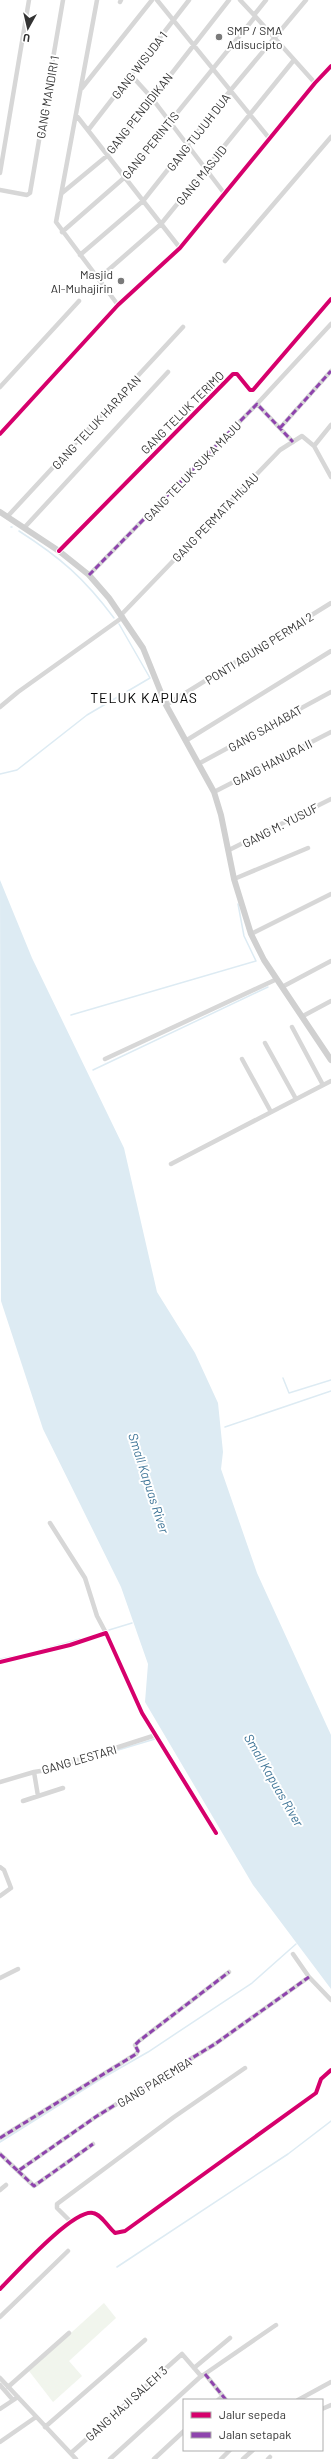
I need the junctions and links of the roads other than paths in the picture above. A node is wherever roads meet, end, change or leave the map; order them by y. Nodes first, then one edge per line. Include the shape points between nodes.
1 (30, 0) edge
2 (63, 0) edge
3 (97, 0) edge
4 (152, 0) edge
5 (157, 0) edge
6 (189, 0) edge
7 (229, 0) edge
8 (240, 0) edge
9 (266, 0) edge
10 (306, 0) edge
11 (255, 16) junction
12 (173, 21) junction
13 (273, 38) junction
14 (193, 45) junction
15 (294, 60) junction
16 (212, 68) junction
17 (330, 69) edge
18 (131, 75) junction
19 (315, 83) junction
20 (82, 88) junction
21 (230, 91) junction
22 (151, 97) junction
23 (76, 115) junction
24 (248, 115) junction
25 (168, 122) junction
26 (89, 129) junction
27 (331, 137) edge
28 (269, 138) junction
29 (187, 145) junction
30 (108, 155) junction
31 (205, 170) junction
32 (0, 173) edge
33 (125, 177) junction
34 (0, 190) edge
35 (62, 193) junction
36 (224, 193) junction
37 (144, 201) junction
38 (161, 224) junction
39 (62, 232) junction
40 (180, 248) junction
41 (80, 255) junction
42 (225, 261) dead end
43 (98, 279) junction
44 (331, 299) edge
45 (79, 300) dead end
46 (118, 305) junction
47 (331, 324) edge
48 (183, 327) dead end
49 (331, 371) edge
50 (168, 372) dead end
51 (0, 388) edge
52 (257, 404) junction
53 (331, 426) edge
54 (280, 428) junction
55 (0, 434) edge
56 (293, 442) junction
57 (314, 446) junction
58 (329, 468) edge
59 (331, 477) edge
60 (0, 512) edge
61 (7, 517) junction
62 (24, 528) junction
63 (59, 551) junction
64 (89, 575) junction
65 (331, 603) edge
66 (122, 616) junction
67 (331, 652) edge
68 (331, 692) edge
69 (166, 705) junction
70 (0, 707) edge
71 (331, 732) edge
72 (187, 740) junction
73 (200, 763) junction
74 (214, 792) junction
75 (331, 799) edge
76 (308, 848) dead end
77 (229, 850) junction
78 (234, 879) junction
79 (331, 894) edge
80 (251, 934) junction
81 (331, 962) edge
82 (277, 979) junction
83 (282, 986) junction
84 (331, 1002) edge
85 (303, 1016) junction
86 (292, 1027) dead end
87 (265, 1043) dead end
88 (105, 1059) dead end
89 (242, 1059) dead end
90 (331, 1060) edge
91 (327, 1083) edge
92 (331, 1089) edge
93 (296, 1099) junction
94 (271, 1112) junction
95 (171, 1164) dead end
96 (50, 1523) dead end
97 (106, 1633) junction
98 (0, 1662) edge
99 (156, 1735) junction
100 (34, 1772) junction
101 (0, 1782) edge
102 (63, 1788) dead end
103 (38, 1796) junction
104 (23, 1800) dead end
105 (216, 1834) dead end
106 (0, 1867) edge
107 (0, 1896) edge
108 (294, 1954) dead end
109 (18, 1969) dead end
110 (229, 1972) dead end
111 (309, 1977) junction
112 (0, 1978) edge
113 (331, 2000) edge
114 (245, 2068) dead end
115 (331, 2070) edge
116 (0, 2138) edge
117 (93, 2144) dead end
118 (0, 2154) edge
119 (18, 2171) junction
120 (6, 2185) dead end
121 (0, 2190) edge
122 (70, 2221) junction
123 (68, 2251) dead end
124 (0, 2289) edge
125 (0, 2317) edge
126 (276, 2325) dead end
127 (69, 2333) dead end
128 (230, 2338) dead end
129 (145, 2340) dead end
130 (194, 2368) junction
131 (203, 2375) junction
132 (0, 2381) edge
133 (331, 2382) edge
134 (8, 2387) junction
135 (223, 2396) junction
136 (16, 2399) junction
137 (219, 2399) edge
138 (225, 2399) edge
139 (300, 2399) edge
140 (0, 2409) edge
141 (36, 2417) junction
142 (45, 2427) junction
143 (183, 2432) edge
144 (0, 2442) edge
145 (229, 2451) edge
146 (252, 2451) edge
147 (71, 2453) junction
148 (76, 2459) edge
149 (110, 2459) edge
150 (154, 2459) edge
151 (221, 2459) edge
152 (243, 2459) edge

1 - 32 street
2 - 34 street, GANG MANDIRI 1 via 30,193 27,195
3 - 20 street
4 - 20 street
5 - 12 street
6 - 12 street, GANG WISUDA 1
7 - 14 street, GANG PENDIDIKAN
8 - 11 street
9 - 11 street, GANG PERINTIS
10 - 13 street, GANG TUJUH DUA
11 - 13 street
11 - 16 street, GANG PERINTIS
12 - 14 street
12 - 18 street, GANG WISUDA 1
13 - 15 street
13 - 21 street, GANG TUJUH DUA
14 - 16 street
14 - 22 street, GANG PENDIDIKAN
15 - 19 street
15 - 24 street, GANG MASJID
16 - 21 street
16 - 25 street, GANG PERINTIS
17 - 19 street
18 - 22 street
18 - 26 street, GANG WISUDA 1
19 - 28 street
20 - 23 street
21 - 24 street
21 - 29 street, GANG TUJUH DUA
22 - 25 street
22 - 30 street, GANG PENDIDIKAN
23 - 26 street
23 - 35 street
24 - 28 street
24 - 31 street, GANG MASJID
25 - 29 street
25 - 33 street, GANG PERINTIS
26 - 30 street
27 - 42 street
28 - 36 street
29 - 31 street
29 - 37 street, GANG TUJUH DUA
30 - 33 street
30 - 35 street, GANG PENDIDIKAN
31 - 36 street
31 - 38 street, GANG MASJID
33 - 37 street
33 - 39 street, GANG PERINTIS
35 - 39 street via 56,222
36 - 40 street
37 - 38 street
37 - 41 street, GANG TUJUH DUA
38 - 40 street
38 - 43 street, GANG MASJID
39 - 41 street
40 - 46 street
41 - 43 street
43 - 46 street
44 - 63 street, GANG TELUK TERIMO via 253,390 250,390 237,374 233,374
45 - 51 street
46 - 55 street
47 - 52 street, GANG TELUK SUKA MAJU
48 - 61 street, GANG TELUK HARAPAN
49 - 54 street
50 - 62 street
52 - 54 street
52 - 64 street, GANG TELUK SUKA MAJU
53 - 57 street
54 - 56 street
56 - 57 street via 303,436
56 - 66 street, GANG PERMATA HIJAU via 280,450 251,479
57 - 58 street
58 - 59 street
60 - 61 main road
61 - 62 main road
62 - 63 main road
63 - 64 main road
64 - 66 main road
65 - 69 street, PONTI AGUNG PERMAI 2
66 - 69 main road via 143,648
66 - 70 street, GANG PERMATA HIJAU
67 - 72 street
68 - 73 street, GANG SAHABAT
69 - 72 main road
71 - 74 street, GANG HANURA II
72 - 73 main road
73 - 74 main road
74 - 77 main road
75 - 77 street, GANG M. YUSUF
76 - 78 street
77 - 78 main road
78 - 80 main road
79 - 80 street
80 - 82 main road
81 - 83 street
82 - 83 main road
82 - 88 street
83 - 85 main road
84 - 85 street
85 - 90 main road
86 - 91 street
87 - 93 street
89 - 94 street
91 - 92 street
91 - 93 street
93 - 94 street
94 - 95 street
96 - 97 street via 85,1578 97,1616
97 - 98 street via 70,1645
97 - 99 street via 142,1713
99 - 100 street, GANG LESTARI
99 - 105 street
100 - 101 street, GANG LESTARI
100 - 103 street
102 - 103 street
103 - 104 street
106 - 107 street via 4,1870 11,1888
108 - 111 street
109 - 112 street
110 - 116 street via 139,2041 135,2045 138,2053
111 - 113 street
111 - 119 street, GANG PAREMBA via 215,2044 97,2116
114 - 122 street via 168,2121 57,2204 57,2208
115 - 122 street via 321,2079 316,2093 125,2231 115,2233 95,2213 89,2212
117 - 119 street via 34,2186
118 - 119 street
120 - 121 street
122 - 124 street
123 - 125 street
126 - 131 street
127 - 134 street
128 - 130 street
129 - 142 street
130 - 131 street
130 - 147 street, GANG HAJI SALEH 3 via 182,2354
131 - 135 street
131 - 149 street
132 - 134 street
132 - 136 street
133 - 139 street
134 - 136 street
135 - 137 street
135 - 138 street
136 - 140 street
136 - 141 street
141 - 142 street
141 - 144 street
142 - 147 street
143 - 150 street
145 - 151 street
146 - 152 street
147 - 148 street

